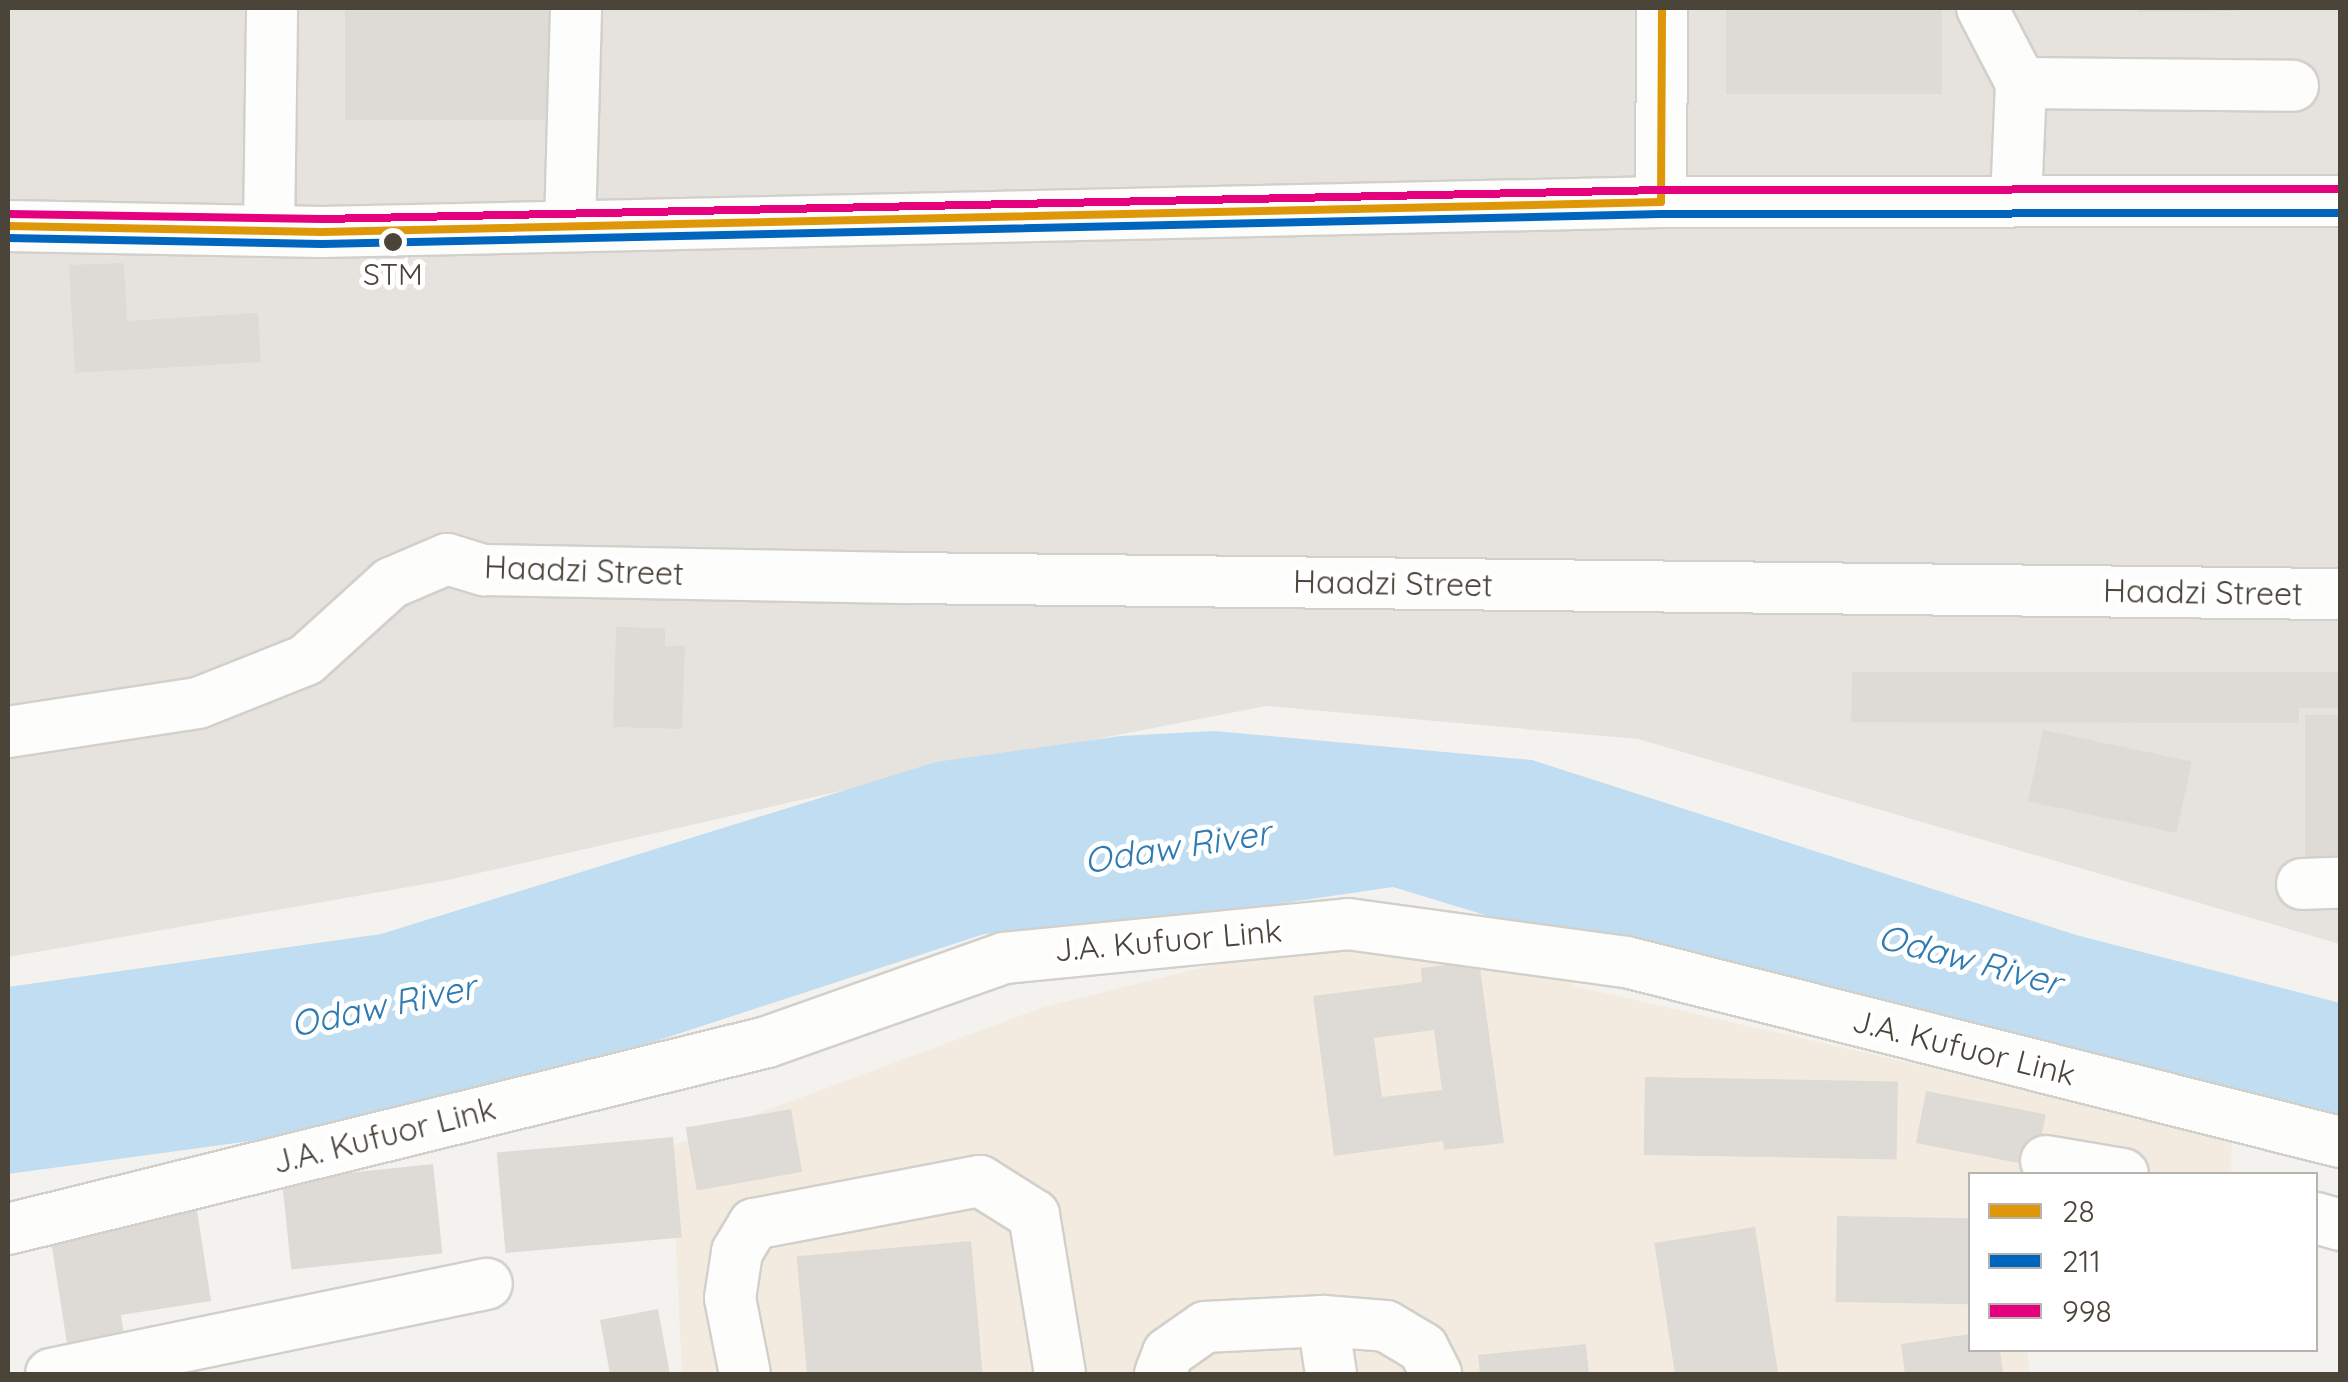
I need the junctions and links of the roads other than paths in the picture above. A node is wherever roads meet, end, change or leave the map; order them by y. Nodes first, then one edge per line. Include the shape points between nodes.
1 (272, 8) edge
2 (576, 8) edge
3 (1662, 8) edge
4 (1982, 8) edge
5 (2021, 83) junction
6 (2294, 86) dead end
7 (2016, 201) junction
8 (2340, 201) edge
9 (1660, 202) junction
10 (8, 226) edge
11 (570, 226) junction
12 (269, 231) junction
13 (2340, 594) edge
14 (8, 732) edge
15 (2340, 1142) edge
16 (2046, 1161) dead end
17 (2111, 1172) edge
18 (8, 1230) edge
19 (487, 1284) dead end
20 (1323, 1321) junction
21 (51, 1374) edge
22 (745, 1374) edge
23 (1060, 1374) edge
24 (1160, 1374) edge
25 (1331, 1374) edge
26 (1436, 1374) edge

1 - 12 street
2 - 11 street
3 - 9 street
4 - 5 street
5 - 6 street
5 - 7 street
7 - 8 street
7 - 9 street
9 - 11 street
10 - 12 street
11 - 12 street
13 - 14 street, Haadzi Street via 882,578 484,570 447,559 391,583 306,660 198,702
15 - 18 street, J.A. Kufuor Link via 1626,962 1348,924 1004,958 767,1042
16 - 17 street
19 - 21 street
20 - 24 street via 1205,1327 1168,1353
20 - 25 street
20 - 26 street via 1386,1326 1422,1348
22 - 23 street via 730,1298 737,1252 754,1224 980,1181 1034,1215

